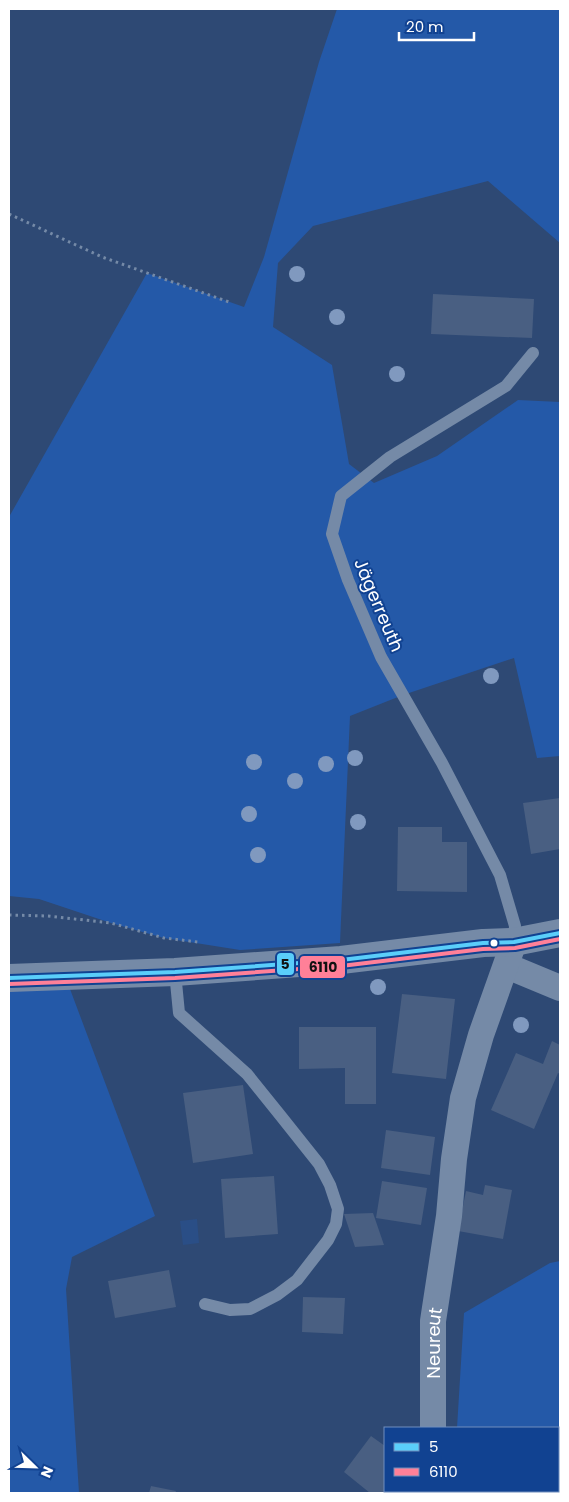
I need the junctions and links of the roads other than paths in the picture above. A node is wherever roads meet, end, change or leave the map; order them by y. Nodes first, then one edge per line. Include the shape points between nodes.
1 (533, 353) dead end
2 (560, 933) edge
3 (510, 954) junction
4 (175, 972) junction
5 (9, 978) edge
6 (560, 988) edge
7 (205, 1304) dead end
8 (433, 1427) edge

1 - 3 lane, Jägerreuth via 506,386 390,457 341,496 332,534 381,657 442,763 500,875 515,926
2 - 3 street
3 - 4 street via 483,944 341,960
3 - 6 street
3 - 8 street, Neureut via 481,1035 456,1142 449,1216 433,1320
4 - 5 street
4 - 7 lane via 179,1012 247,1074 269,1101 319,1164 338,1209 336,1224 328,1240 297,1280 277,1295 250,1308 230,1310

